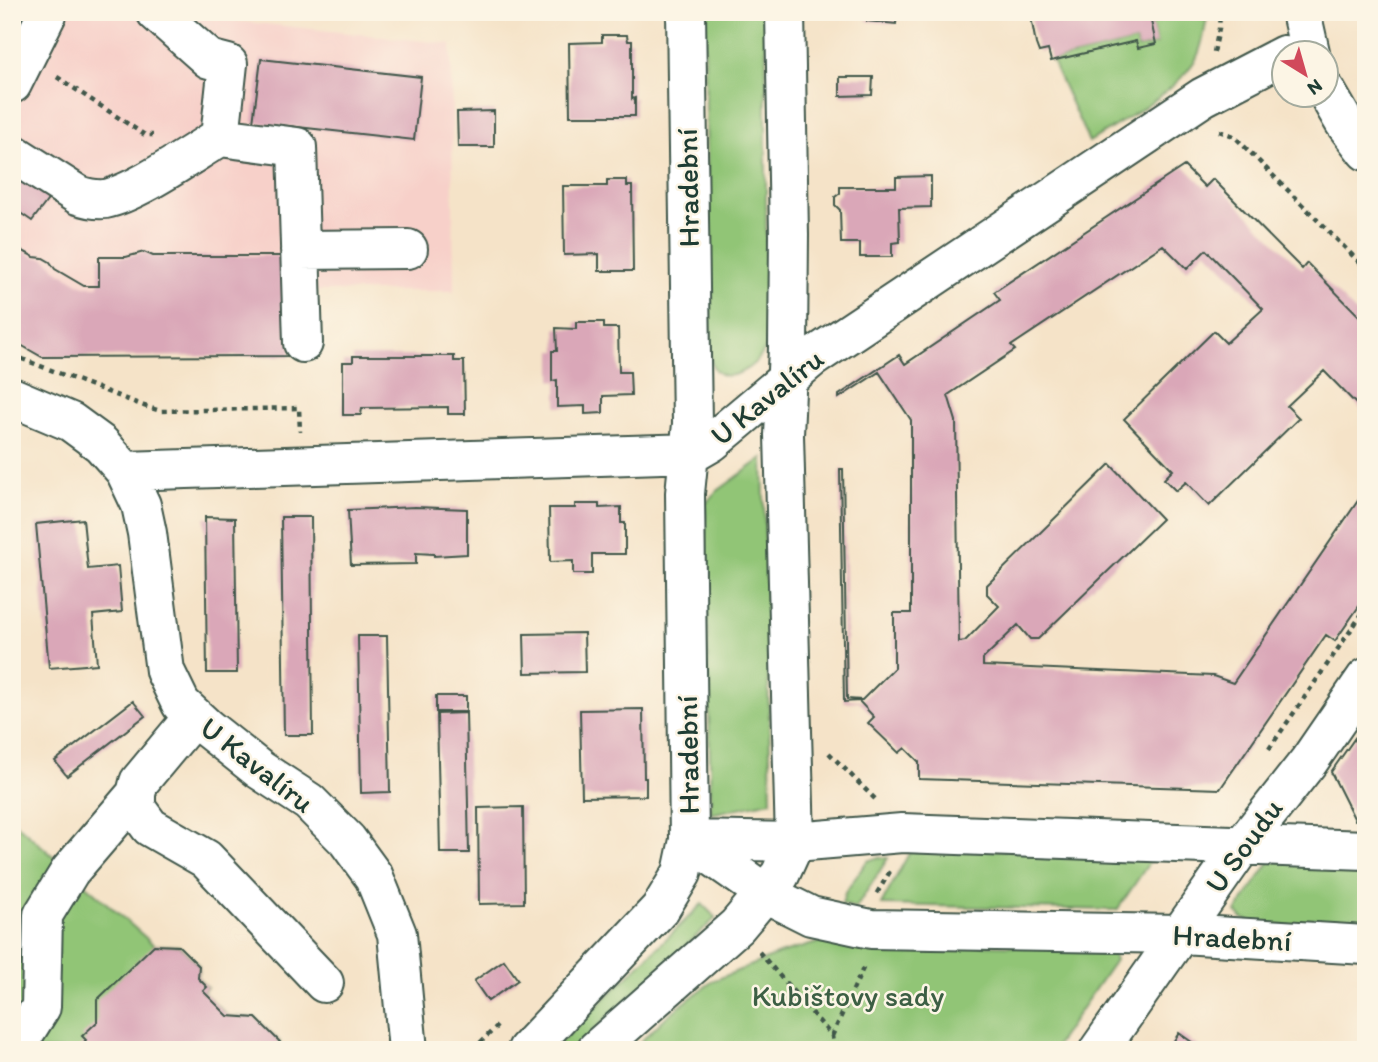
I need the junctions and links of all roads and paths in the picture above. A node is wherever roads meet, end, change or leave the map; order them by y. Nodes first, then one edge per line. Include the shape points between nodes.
1 (48, 12) edge
2 (156, 12) edge
3 (686, 12) edge
4 (785, 12) edge
5 (1270, 59) edge
6 (19, 70) edge
7 (1335, 108) edge
8 (157, 135) dead end
9 (1211, 136) dead end
10 (220, 137) junction
11 (1366, 151) edge
12 (12, 153) edge
13 (408, 249) dead end
14 (300, 250) junction
15 (1366, 269) edge
16 (303, 343) dead end
17 (12, 355) edge
18 (786, 380) junction
19 (12, 397) edge
20 (299, 408) dead end
21 (689, 453) junction
22 (125, 471) junction
23 (1366, 608) edge
24 (1366, 678) edge
25 (194, 716) junction
26 (1267, 750) dead end
27 (829, 752) dead end
28 (136, 794) junction
29 (876, 800) dead end
30 (689, 840) junction
31 (795, 842) junction
32 (1242, 846) junction
33 (1366, 850) edge
34 (892, 869) dead end
35 (765, 892) junction
36 (873, 901) dead end
37 (737, 926) junction
38 (1181, 934) junction
39 (1366, 945) edge
40 (868, 956) dead end
41 (324, 983) dead end
42 (502, 1021) dead end
43 (832, 1036) junction
44 (14, 1050) edge
45 (408, 1050) edge
46 (473, 1050) edge
47 (527, 1050) edge
48 (596, 1050) edge
49 (834, 1050) edge
50 (1099, 1050) edge

1 - 6 street
2 - 10 street via 209,59 228,64
3 - 21 street, Hradební
4 - 18 street
5 - 18 street, U Kavalíru via 1203,97 812,358
6 - 8 path via 145,135
7 - 11 street
9 - 15 path via 1220,130 1234,136
10 - 12 street via 105,199 78,195
10 - 14 street via 297,147
13 - 14 street
14 - 16 street
17 - 20 path via 161,411
18 - 21 street, U Kavalíru via 712,442
18 - 31 street
19 - 22 street, U Kavalíru via 71,422 102,444
21 - 22 street, U Kavalíru
21 - 30 street, Hradební via 685,493
22 - 25 street, U Kavalíru via 141,505 147,533 164,671 181,704
23 - 26 path
24 - 32 street, U Soudu
25 - 28 street via 139,782
25 - 45 street, U Kavalíru via 260,771 309,802 347,840 374,877 397,934
27 - 29 path
28 - 41 street via 136,808 150,827 206,859
28 - 44 street via 70,871 43,915 41,1007
30 - 31 street
30 - 35 street, Hradební
30 - 47 street via 682,873 660,909
31 - 32 street via 902,833
31 - 35 street via 780,875
32 - 33 street
32 - 38 street, U Soudu
34 - 36 path
35 - 37 street
35 - 38 street, Hradební via 811,916 871,929
37 - 43 path
37 - 48 street
38 - 39 street, Hradební
38 - 50 street, U Soudu
40 - 43 path
42 - 46 path
43 - 49 path

